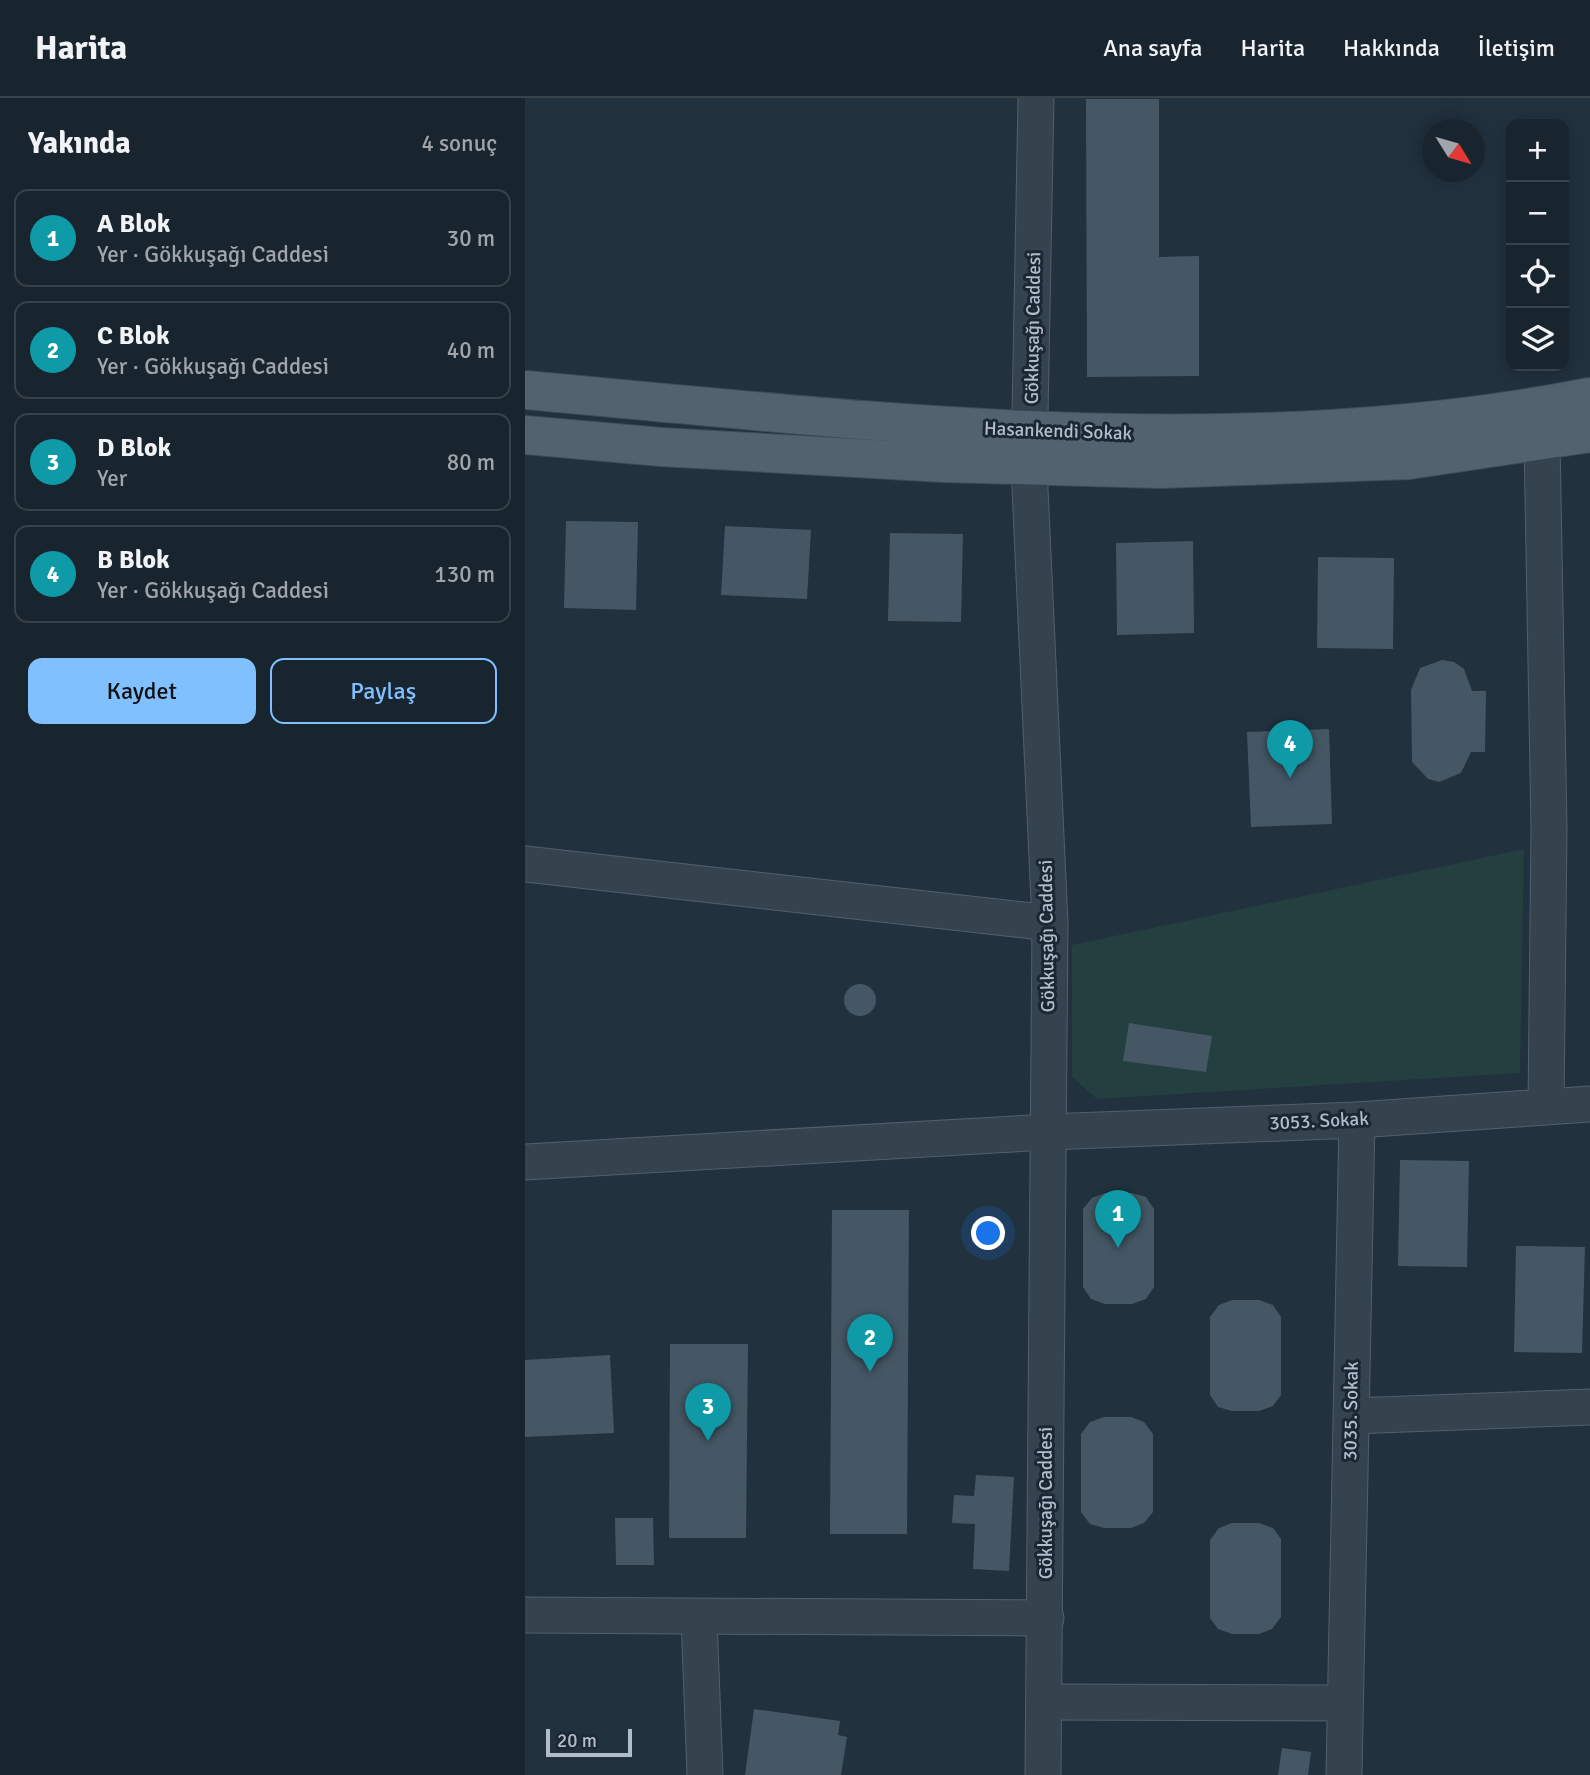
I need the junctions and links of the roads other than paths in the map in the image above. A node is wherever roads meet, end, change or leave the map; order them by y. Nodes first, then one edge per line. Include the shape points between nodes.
1 (1036, 98) edge
2 (525, 390) edge
3 (1590, 397) edge
4 (1590, 433) edge
5 (525, 435) edge
6 (1542, 441) junction
7 (1029, 449) junction
8 (525, 864) edge
9 (1050, 923) junction
10 (1590, 1104) edge
11 (1546, 1107) junction
12 (1357, 1120) junction
13 (1048, 1132) junction
14 (525, 1162) edge
15 (1590, 1407) edge
16 (1352, 1416) junction
17 (525, 1615) edge
18 (699, 1618) junction
19 (1046, 1618) junction
20 (1044, 1702) junction
21 (1344, 1703) junction
22 (705, 1775) edge
23 (1043, 1775) edge
24 (1344, 1775) edge

1 - 7 street, Gökkuşağı Caddesi
2 - 7 main road, Hasankendi Sokak via 886,423
3 - 7 main road, Hasankendi Sokak via 1394,425 1211,433
4 - 6 main road, Hasankendi Sokak
5 - 7 main road, Hasankendi Sokak via 675,448
6 - 7 main road, Hasankendi Sokak via 1409,460 1160,469
6 - 11 street via 1549,828
7 - 9 street, Gökkuşağı Caddesi
8 - 9 street
9 - 13 street, Gökkuşağı Caddesi
10 - 11 street, 3053. Sokak
11 - 12 street, 3053. Sokak
12 - 13 street, 3053. Sokak
12 - 16 street, 3035. Sokak
13 - 14 street, 3053. Sokak
13 - 19 street, Gökkuşağı Caddesi
15 - 16 street
16 - 21 street, 3035. Sokak
17 - 18 street
18 - 19 street
18 - 22 street
19 - 20 street, Gökkuşağı Caddesi
20 - 21 street
20 - 23 street, Gökkuşağı Caddesi
21 - 24 street, 3035. Sokak

